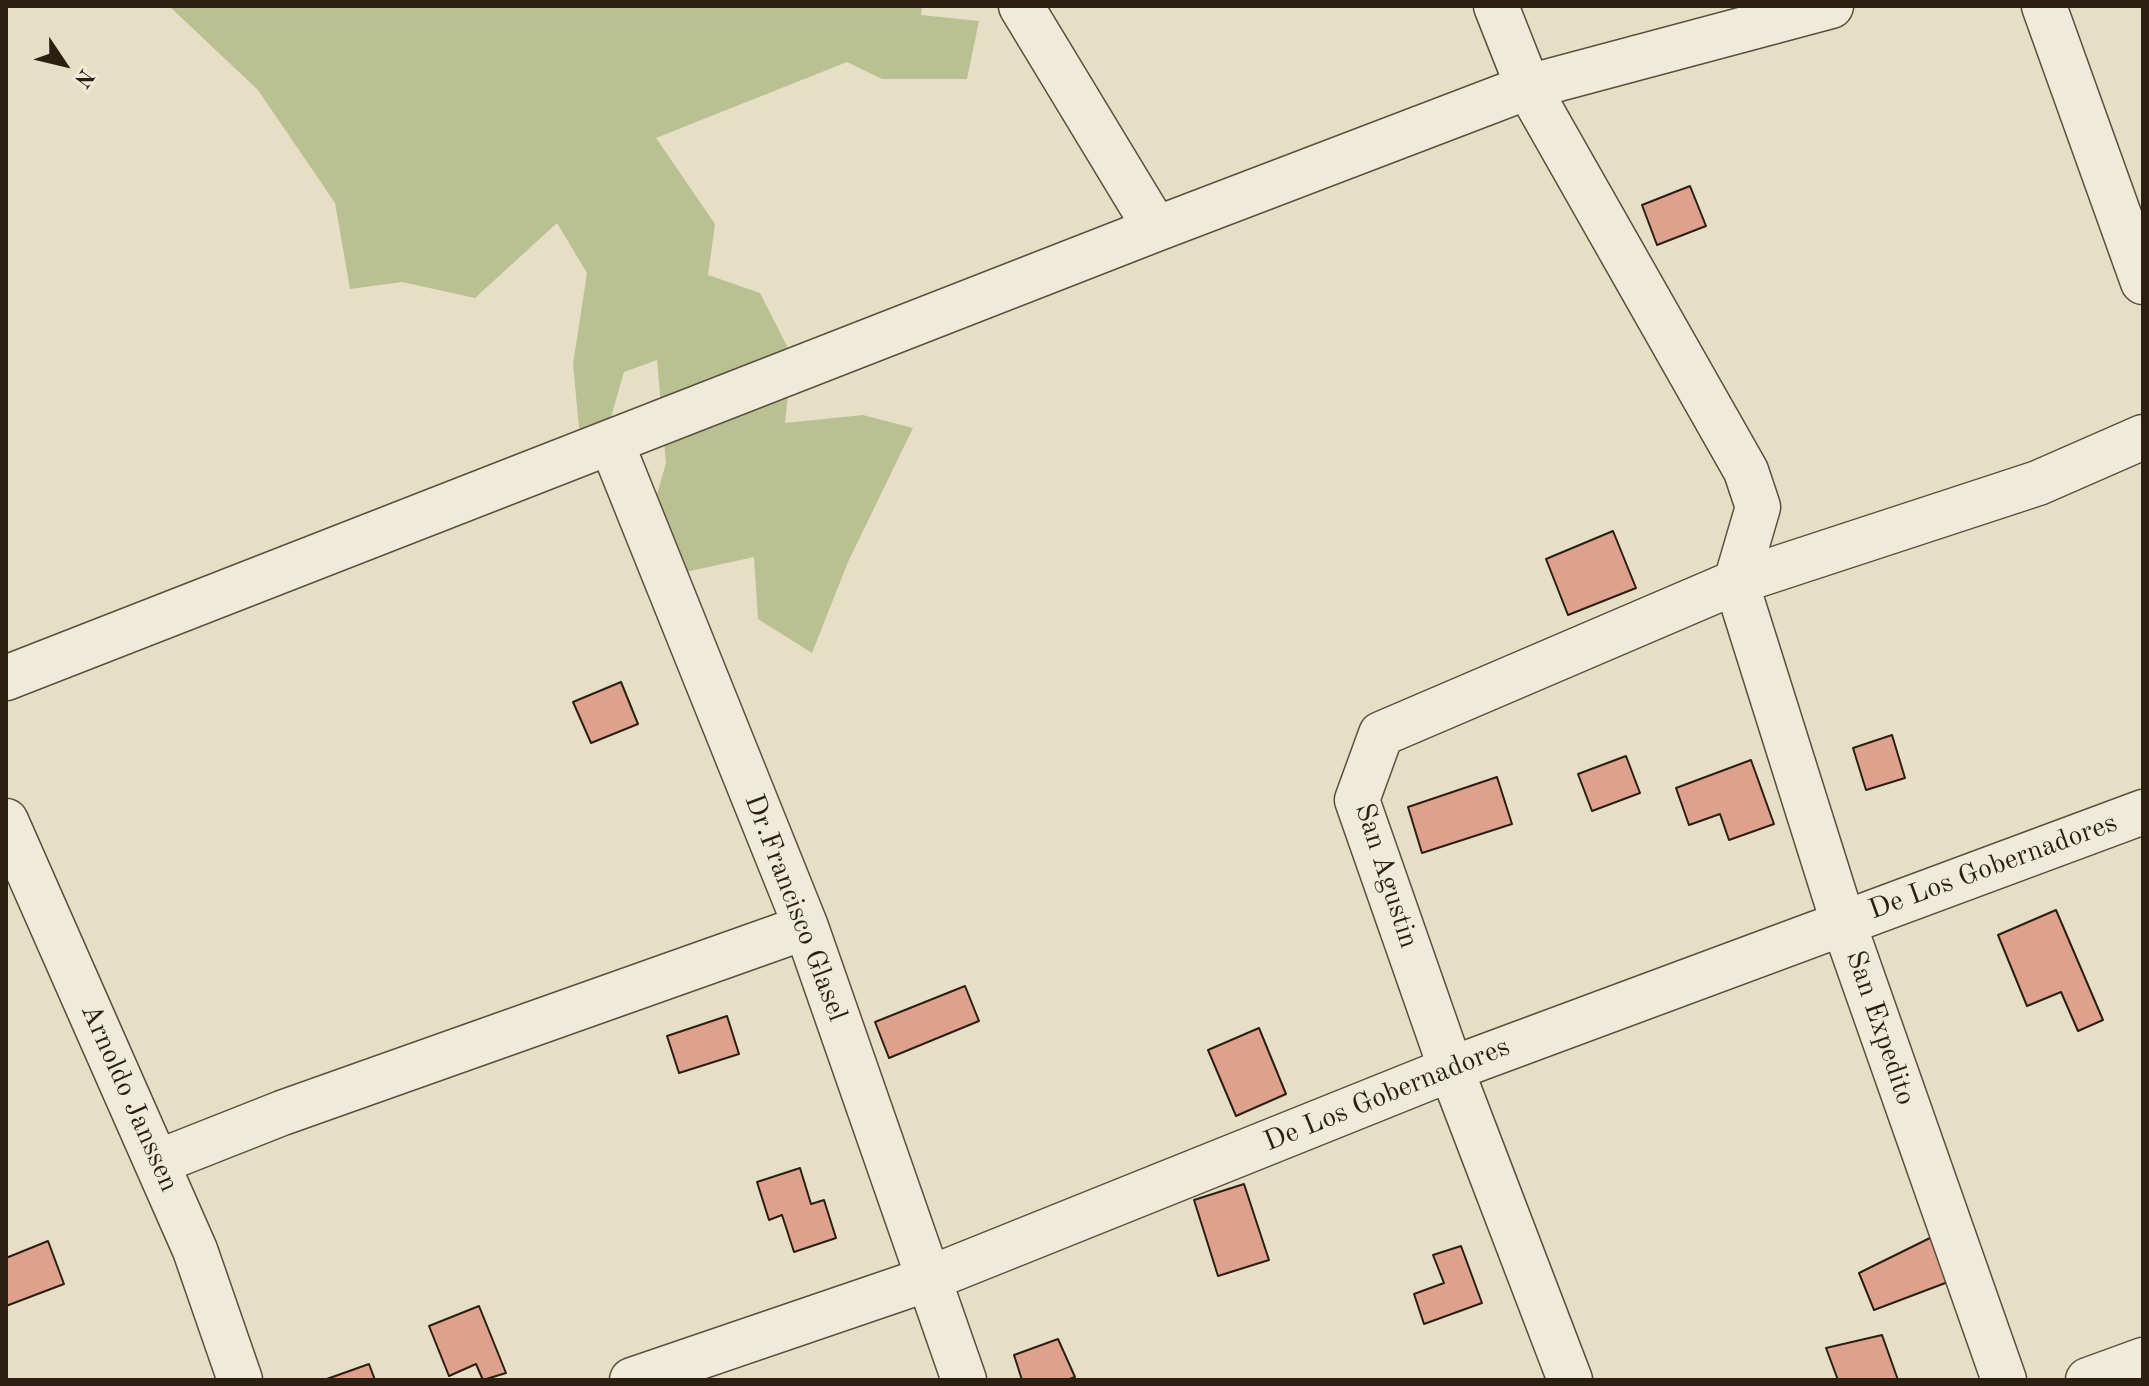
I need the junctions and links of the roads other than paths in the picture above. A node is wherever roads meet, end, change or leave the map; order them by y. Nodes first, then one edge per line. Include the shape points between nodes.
1 (1021, 6) edge
2 (1496, 6) edge
3 (1831, 6) edge
4 (2044, 6) edge
5 (1528, 87) junction
6 (1156, 229) junction
7 (2143, 282) edge
8 (2143, 437) edge
9 (611, 442) junction
10 (1736, 582) junction
11 (6, 678) edge
12 (2143, 812) edge
13 (6, 821) edge
14 (1843, 922) junction
15 (806, 927) junction
16 (1451, 1069) junction
17 (158, 1162) junction
18 (928, 1279) junction
19 (2143, 1360) edge
20 (240, 1380) edge
21 (632, 1380) edge
22 (964, 1380) edge
23 (1570, 1380) edge
24 (2004, 1380) edge
25 (2088, 1380) edge

1 - 6 street
2 - 5 street
3 - 5 street
4 - 7 street
5 - 6 street
5 - 10 street via 1746,471 1758,507
6 - 9 street
8 - 10 street, San Agustin via 2038,483
9 - 11 street
9 - 15 street, Dr.Francisco Glasel
10 - 14 street, San Expedito
10 - 16 street, San Agustin via 1381,734 1357,800
12 - 14 street, De Los Gobernadores
13 - 17 street, Arnoldo Janssen
14 - 16 street, De Los Gobernadores
14 - 24 street, San Expedito
15 - 17 street
15 - 18 street, Dr.Francisco Glasel
16 - 18 street, De Los Gobernadores
16 - 23 street, San Agustin
17 - 20 street, Arnoldo Janssen
18 - 21 street, De Los Gobernadores
18 - 22 street, Dr.Francisco Glasel
19 - 25 street

